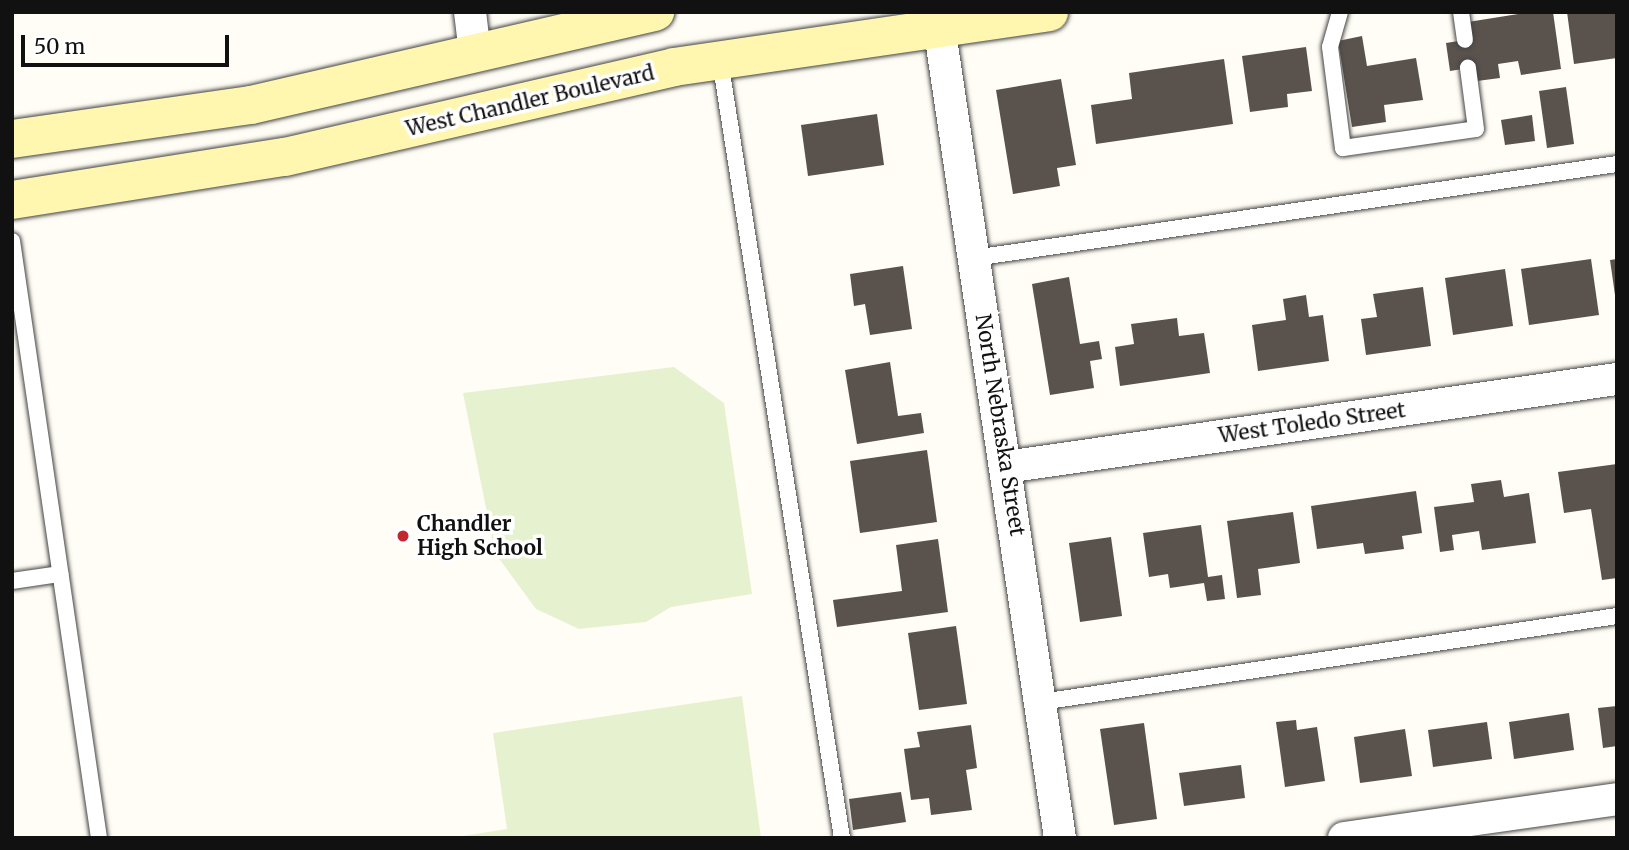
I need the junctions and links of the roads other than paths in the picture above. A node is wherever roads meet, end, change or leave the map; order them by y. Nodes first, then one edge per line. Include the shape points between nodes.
1 (470, 12) edge
2 (655, 12) edge
3 (1049, 12) edge
4 (1340, 12) edge
5 (1461, 12) edge
6 (938, 21) edge
7 (1465, 40) dead end
8 (475, 53) junction
9 (720, 60) junction
10 (1468, 68) dead end
11 (12, 139) edge
12 (1617, 164) edge
13 (12, 201) edge
14 (12, 241) edge
15 (974, 258) junction
16 (1617, 379) edge
17 (1006, 467) junction
18 (60, 574) junction
19 (12, 581) edge
20 (1617, 616) edge
21 (1041, 702) junction
22 (1617, 799) edge
23 (99, 838) edge
24 (842, 838) edge
25 (1060, 838) edge
26 (1344, 838) edge

1 - 8 street
2 - 8 main road
3 - 6 main road, West Chandler Boulevard
4 - 10 lane via 1330,47 1343,148 1476,129
5 - 7 lane
6 - 9 main road, West Chandler Boulevard
6 - 15 street, North Nebraska Street
8 - 11 main road via 251,105
9 - 13 main road, West Chandler Boulevard via 285,157
9 - 24 lane
12 - 15 lane
14 - 18 lane
15 - 17 street, North Nebraska Street
16 - 17 street, West Toledo Street
17 - 21 street, North Nebraska Street
18 - 19 lane
18 - 23 lane
20 - 21 lane
21 - 25 street, North Nebraska Street
22 - 26 street

